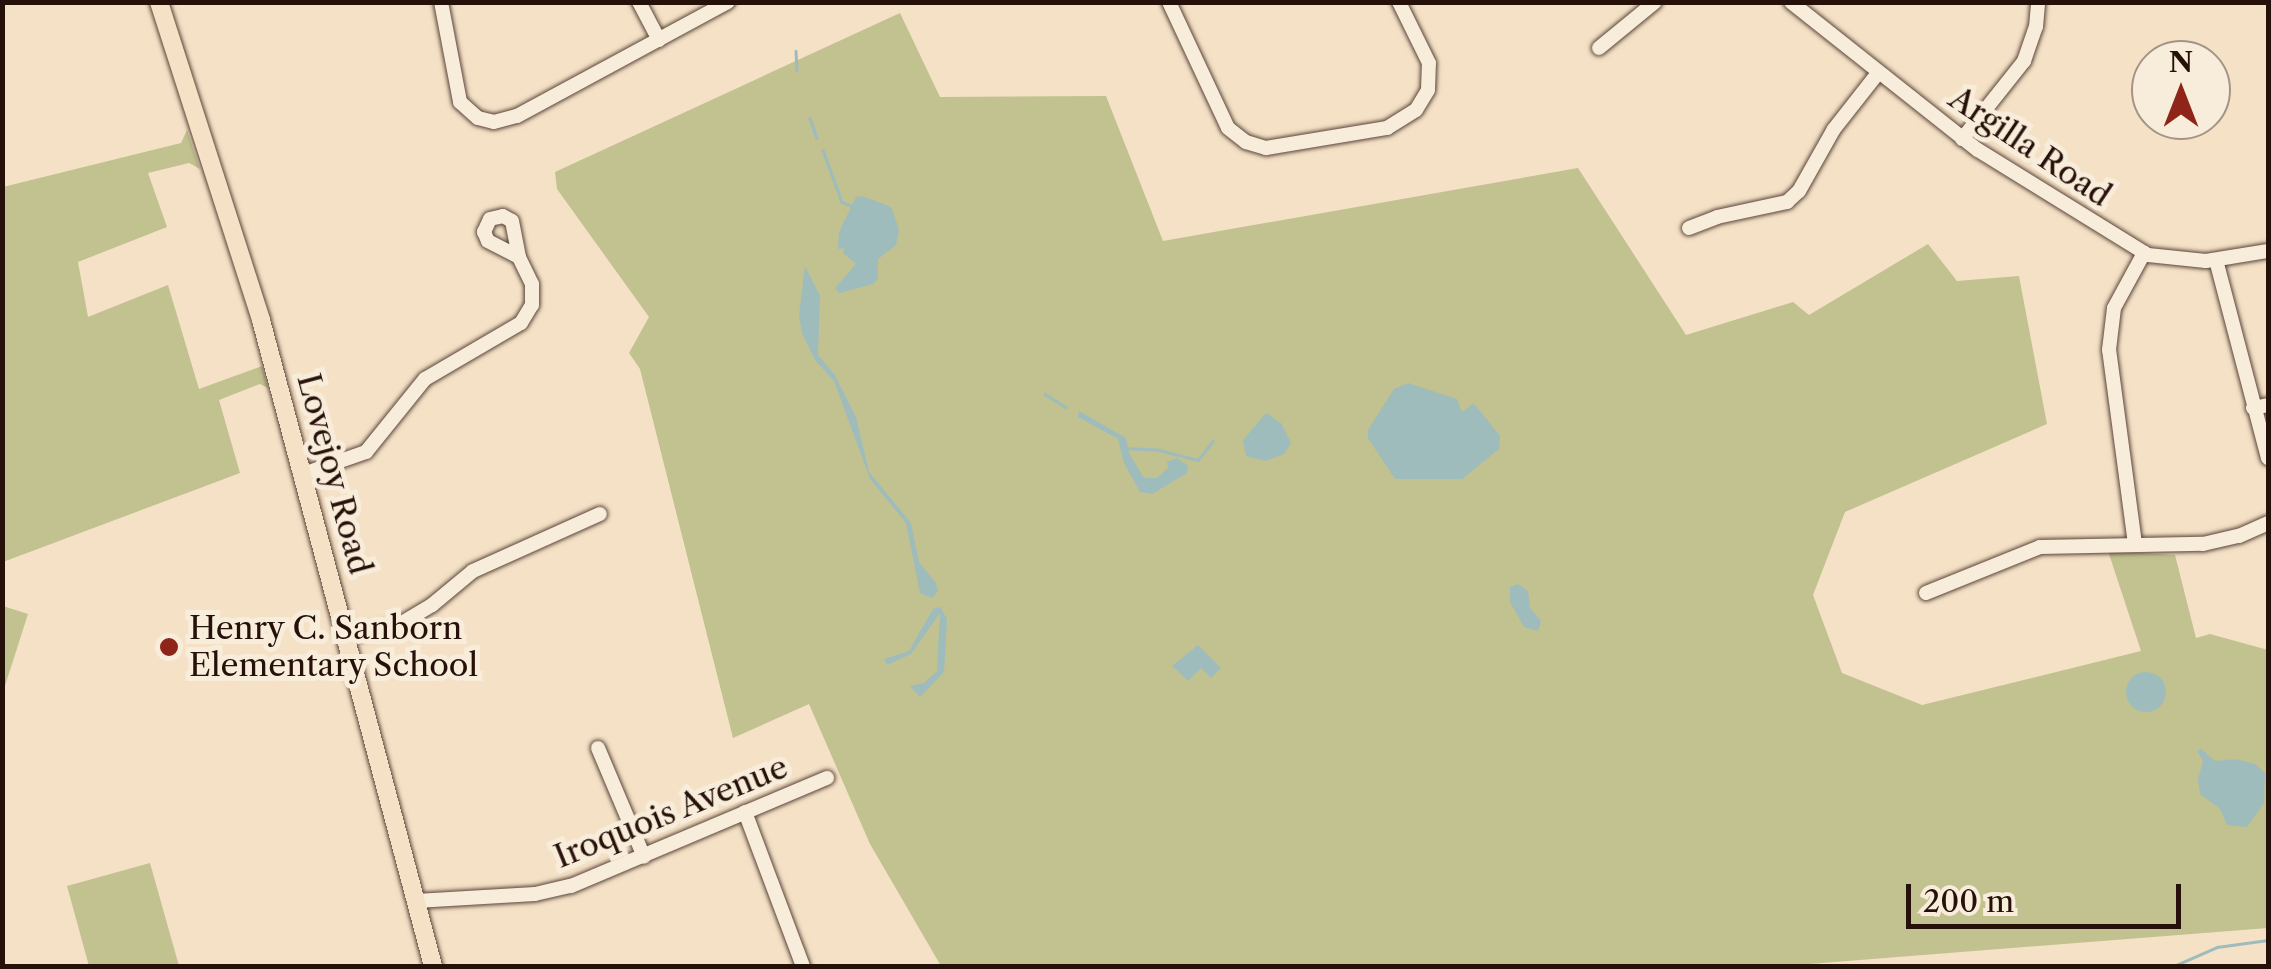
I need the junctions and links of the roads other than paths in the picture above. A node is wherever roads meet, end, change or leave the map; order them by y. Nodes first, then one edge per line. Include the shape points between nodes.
1 (159, 2) edge
2 (441, 2) edge
3 (640, 2) edge
4 (728, 2) edge
5 (1169, 2) edge
6 (1399, 2) edge
7 (1656, 2) edge
8 (1791, 2) edge
9 (2038, 2) edge
10 (1809, 9) edge
11 (659, 40) junction
12 (1598, 48) dead end
13 (1878, 72) junction
14 (1962, 139) junction
15 (1689, 228) dead end
16 (2268, 251) edge
17 (2144, 252) junction
18 (518, 258) dead end
19 (2216, 260) junction
20 (2268, 405) edge
21 (2252, 408) junction
22 (2268, 458) edge
23 (302, 474) junction
24 (600, 514) dead end
25 (2268, 523) edge
26 (2135, 544) junction
27 (1926, 593) dead end
28 (346, 636) junction
29 (598, 748) dead end
30 (827, 778) dead end
31 (745, 812) junction
32 (644, 856) junction
33 (416, 902) junction
34 (433, 966) edge
35 (804, 966) edge

1 - 23 main road, Lovejoy Road via 261,320
2 - 11 street via 455,92 468,112 485,120 517,116
3 - 11 street
4 - 11 street
5 - 6 street via 1228,128 1266,148 1387,128 1416,110 1428,90 1429,63
7 - 12 street
8 - 10 street, Argilla Road
9 - 14 street via 2024,61
10 - 13 street, Argilla Road
13 - 14 street, Argilla Road
13 - 15 street via 1787,202
14 - 17 street, Argilla Road
16 - 19 street, Argilla Road
17 - 19 street, Argilla Road
17 - 26 street via 2114,308 2109,350
18 - 23 street via 533,290 522,323 425,379 366,452
19 - 21 street
20 - 21 street
21 - 22 street
23 - 28 main road, Lovejoy Road
24 - 28 street via 472,571 395,627
25 - 26 street via 2203,544
26 - 27 street via 2040,547
28 - 33 main road, Lovejoy Road
29 - 32 street
30 - 31 street, Iroquois Avenue
31 - 32 street, Iroquois Avenue
31 - 35 street
32 - 33 street, Iroquois Avenue via 554,891
33 - 34 main road, Lovejoy Road

